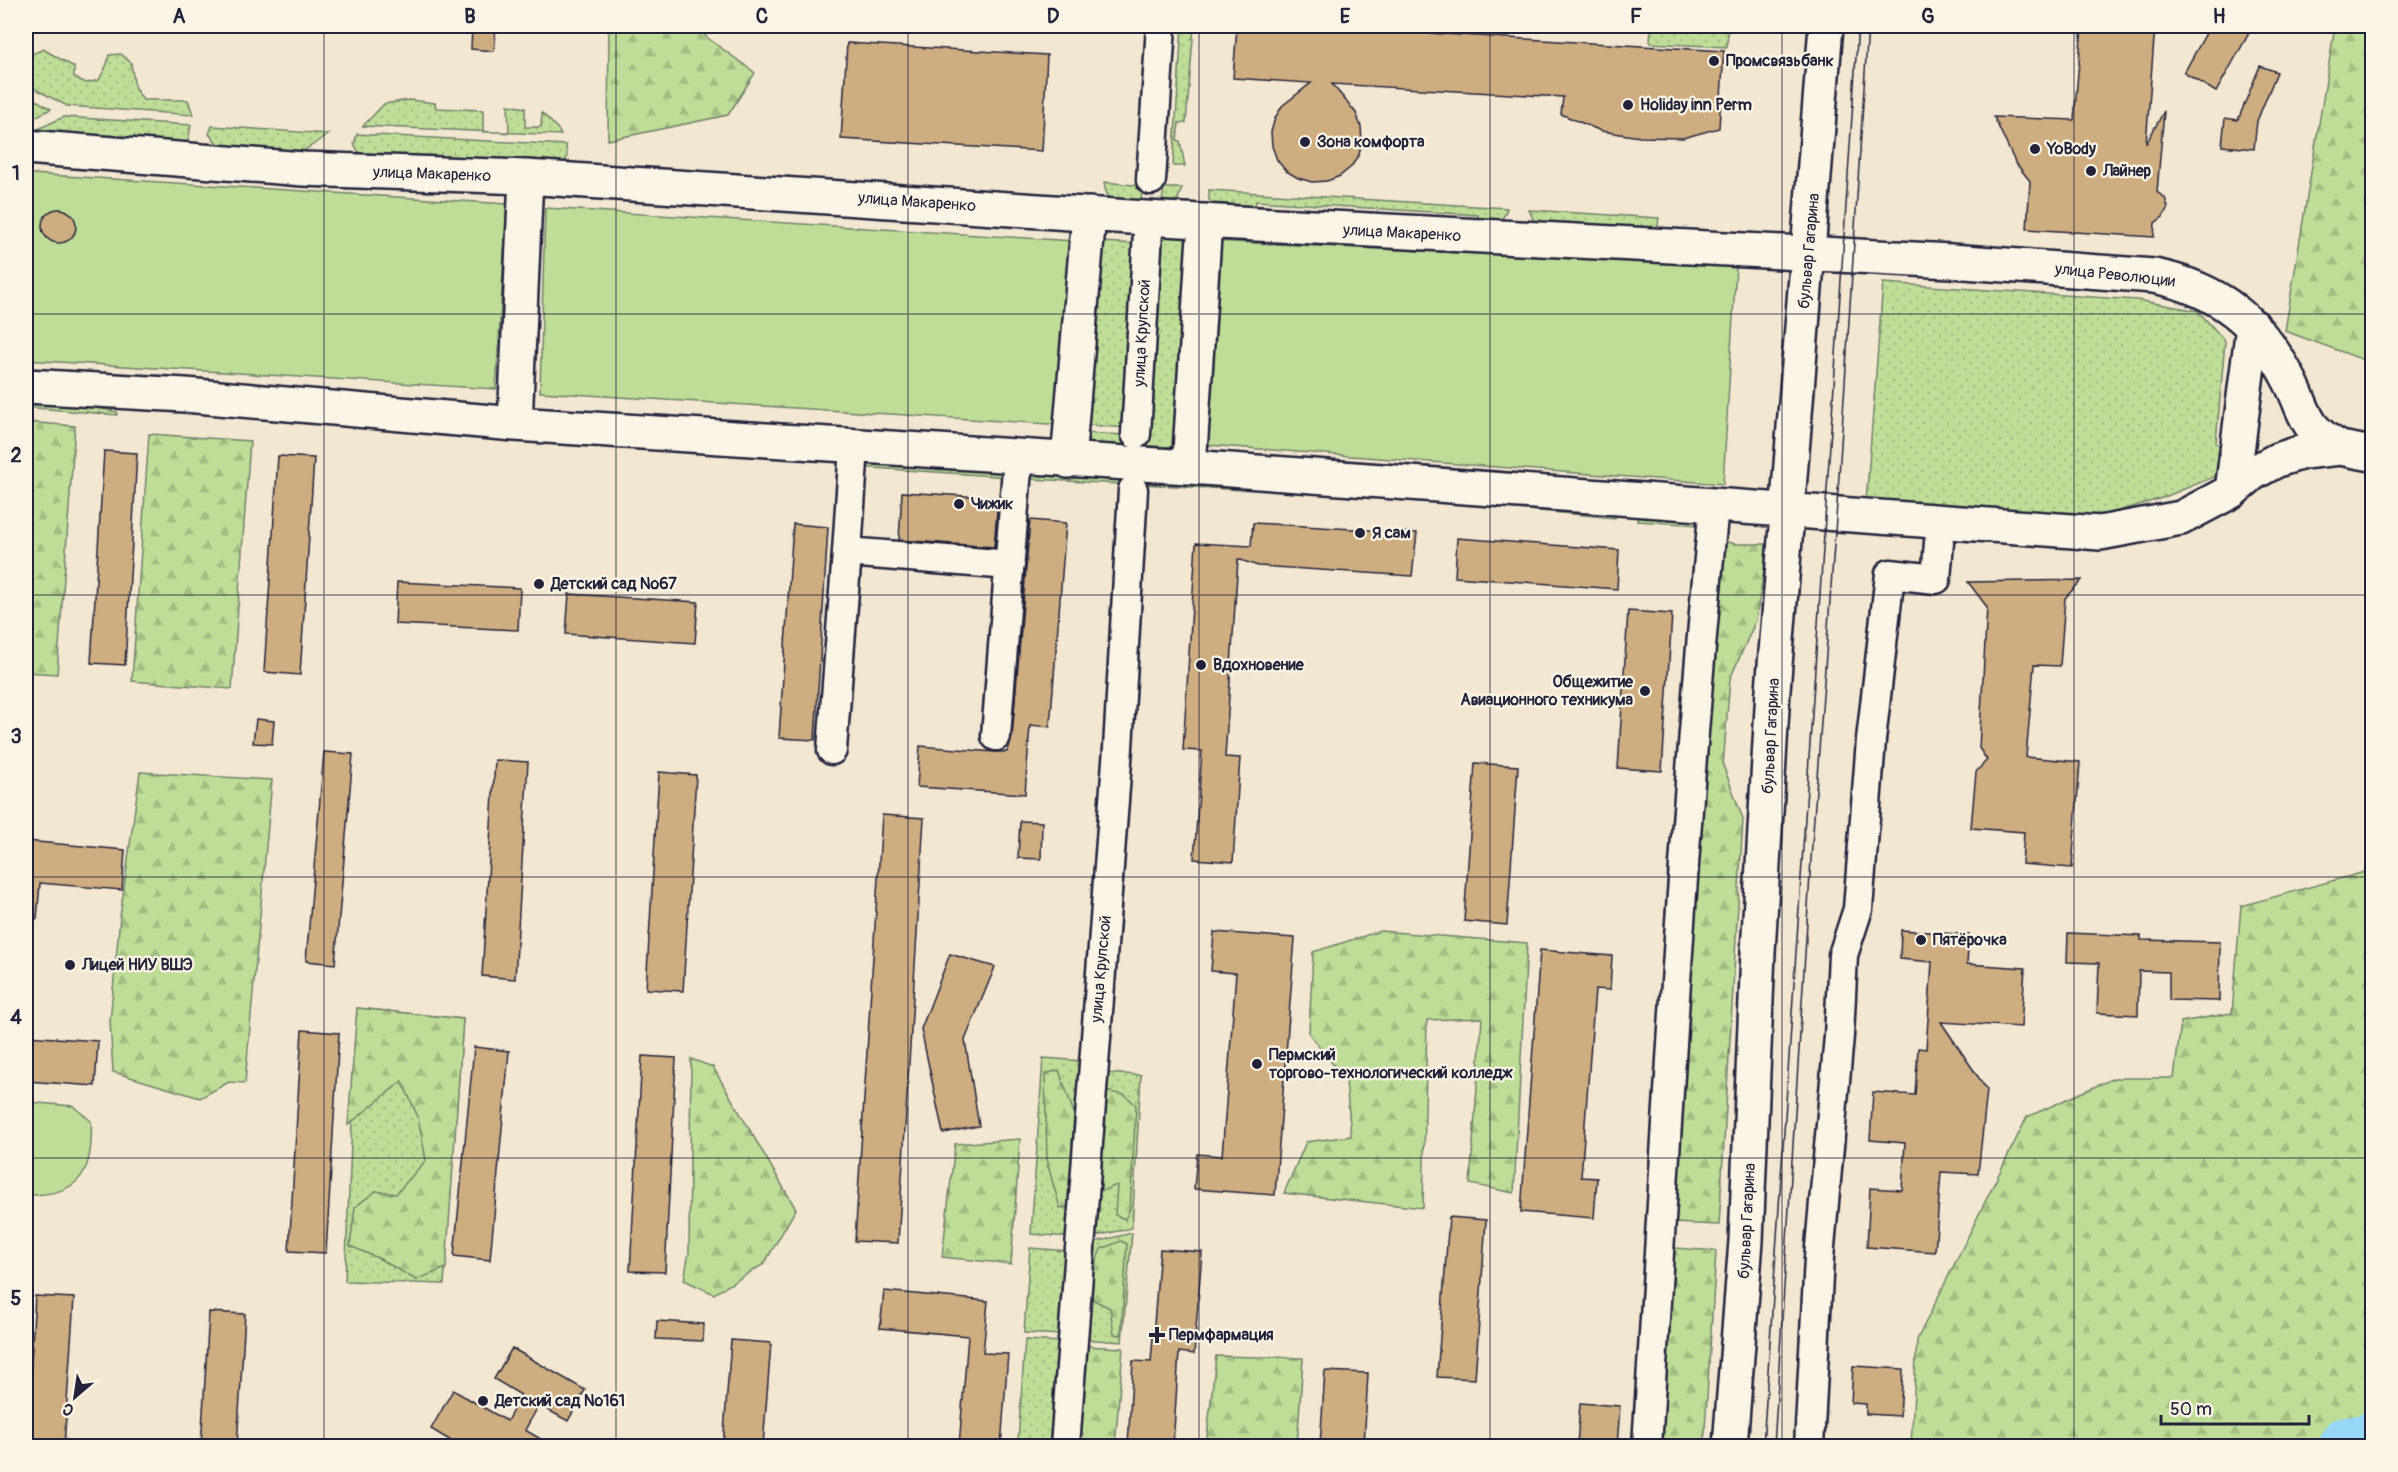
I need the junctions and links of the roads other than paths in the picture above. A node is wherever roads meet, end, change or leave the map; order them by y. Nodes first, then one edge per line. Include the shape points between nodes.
1 (1161, 26) edge
2 (1826, 26) edge
3 (26, 147) edge
4 (526, 177) junction
5 (1151, 180) dead end
6 (1089, 214) junction
7 (1205, 221) junction
8 (1148, 232) dead end
9 (1809, 254) junction
10 (2253, 326) junction
11 (26, 386) edge
12 (515, 424) junction
13 (1136, 434) dead end
14 (854, 446) junction
15 (2340, 448) junction
16 (2373, 454) edge
17 (1018, 456) junction
18 (1068, 461) junction
19 (1189, 467) junction
20 (1132, 490) dead end
21 (2232, 491) junction
22 (1714, 506) junction
23 (1789, 510) junction
24 (1939, 542) dead end
25 (847, 552) junction
26 (1010, 565) junction
27 (996, 736) dead end
28 (832, 750) dead end
29 (1065, 1446) edge
30 (1647, 1446) edge
31 (1730, 1446) edge
32 (1809, 1446) edge

1 - 5 street
2 - 9 main road, бульвар Гагарина
3 - 4 main road, улица Макаренко via 303,169
4 - 6 main road, улица Макаренко
4 - 12 main road
6 - 7 main road, улица Макаренко
6 - 18 main road
7 - 9 main road, улица Макаренко
7 - 19 main road
8 - 13 street, улица Крупской
9 - 10 main road, улица Революции via 2154,276 2184,282 2219,299
9 - 23 main road, бульвар Гагарина
10 - 15 main road, улица Революции via 2274,350 2306,418 2321,437
10 - 21 main road
11 - 12 main road via 185,395
12 - 14 main road
14 - 17 main road
14 - 25 street
15 - 16 main road, улица Революции
15 - 21 main road, улица Революции via 2277,460
17 - 18 main road
17 - 26 street
18 - 19 main road
19 - 22 main road
20 - 29 street, улица Крупской via 1116,771
21 - 23 main road, улица Революции via 2181,518 2100,532
22 - 23 main road
22 - 30 street via 1690,790
23 - 31 main road, бульвар Гагарина via 1773,690 1746,1241
24 - 32 street via 1936,579 1890,574 1871,740 1858,909 1843,955 1819,1258
25 - 26 street
25 - 28 street
26 - 27 street

